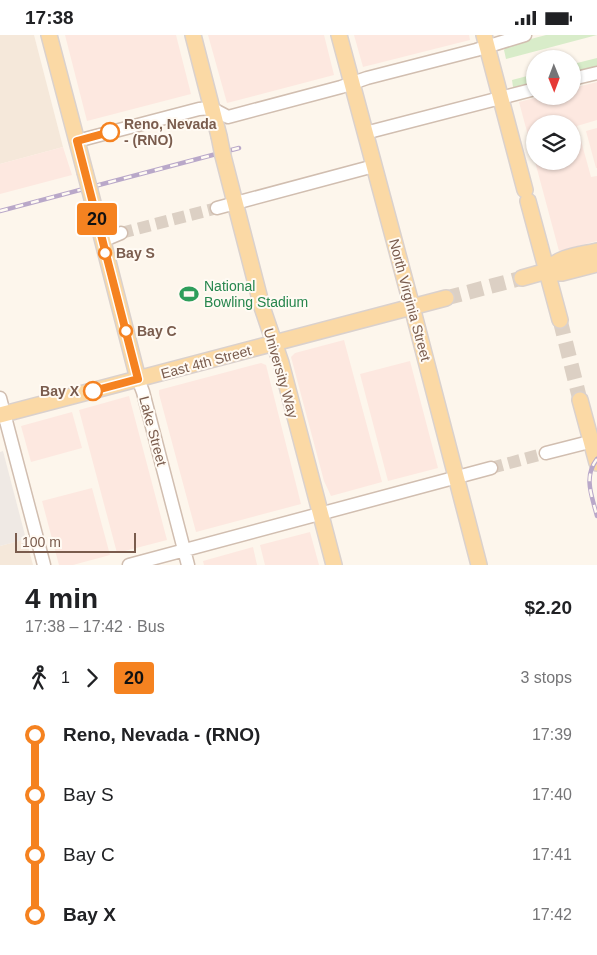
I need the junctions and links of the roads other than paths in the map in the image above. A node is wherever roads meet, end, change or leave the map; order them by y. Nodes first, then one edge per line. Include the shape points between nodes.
1 (49, 35) edge
2 (193, 35) edge
3 (339, 35) edge
4 (524, 35) edge
5 (485, 41) edge
6 (597, 73) edge
7 (581, 77) edge
8 (352, 83) junction
9 (526, 91) edge
10 (501, 98) junction
11 (212, 108) junction
12 (365, 133) junction
13 (77, 141) junction
14 (374, 166) junction
15 (235, 203) junction
16 (217, 207) tunnel mouth
17 (121, 233) tunnel mouth
18 (102, 241) junction
19 (597, 251) edge
20 (597, 264) edge
21 (547, 271) junction
22 (522, 278) tunnel mouth
23 (446, 298) tunnel mouth
24 (412, 307) junction
25 (560, 320) tunnel mouth
26 (274, 344) junction
27 (138, 379) junction
28 (0, 398) edge
29 (580, 399) tunnel mouth
30 (2, 415) edge
31 (594, 440) edge
32 (546, 453) tunnel mouth
33 (597, 463) edge
34 (491, 468) tunnel mouth
35 (456, 477) junction
36 (320, 515) junction
37 (184, 550) junction
38 (44, 565) edge
39 (129, 565) edge
40 (188, 565) edge
41 (334, 565) edge
42 (479, 565) edge

1 - 13 main road, Lake Street
2 - 11 main road, University Way
3 - 8 main road, North Virginia Street
4 - 5 street
5 - 8 street
5 - 10 main road
6 - 7 street
8 - 11 street via 228,117
8 - 12 main road, North Virginia Street
9 - 10 street
10 - 12 street
10 - 21 main road
11 - 13 street
11 - 15 main road, University Way, bridge
12 - 14 main road, North Virginia Street
13 - 18 main road, Lake Street, bridge
14 - 15 street
14 - 24 main road, North Virginia Street
15 - 16 street
15 - 26 main road, University Way
17 - 18 street
18 - 27 main road, Lake Street
19 - 21 main road via 559,261
20 - 21 main road via 562,273
21 - 22 main road
21 - 25 main road
23 - 24 main road, East 4th Street
24 - 26 main road, East 4th Street
24 - 35 main road, North Virginia Street
26 - 27 main road, East 4th Street
26 - 36 main road, University Way
27 - 30 main road, East 4th Street
27 - 37 street, Lake Street
28 - 30 street
29 - 31 main road
30 - 38 street
31 - 32 street
31 - 33 main road
34 - 35 street
35 - 36 street
35 - 42 main road, North Virginia Street
36 - 37 street
36 - 41 main road, University Way
37 - 39 street
37 - 40 street, Lake Street

